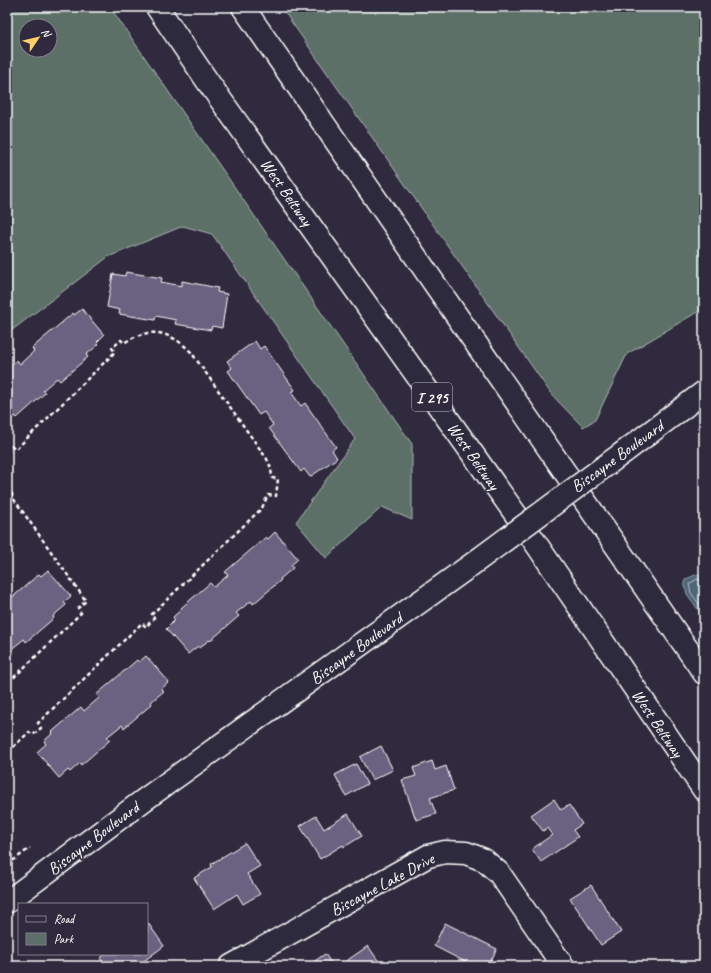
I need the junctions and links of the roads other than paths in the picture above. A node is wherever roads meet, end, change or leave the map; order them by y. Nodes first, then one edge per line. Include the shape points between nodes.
1 (147, 7) edge
2 (157, 7) edge
3 (243, 7) edge
4 (208, 82) junction
5 (704, 392) edge
6 (704, 673) edge
7 (704, 790) edge
8 (7, 902) edge
9 (231, 966) edge
10 (563, 966) edge

1 - 4 main road
2 - 4 main road, West Beltway / I 295
3 - 6 main road
4 - 7 main road, West Beltway / I 295 via 519,520
5 - 8 main road, Biscayne Boulevard, bridge
9 - 10 main road, Biscayne Lake Drive via 428,856 445,852 466,853 484,860 499,873

